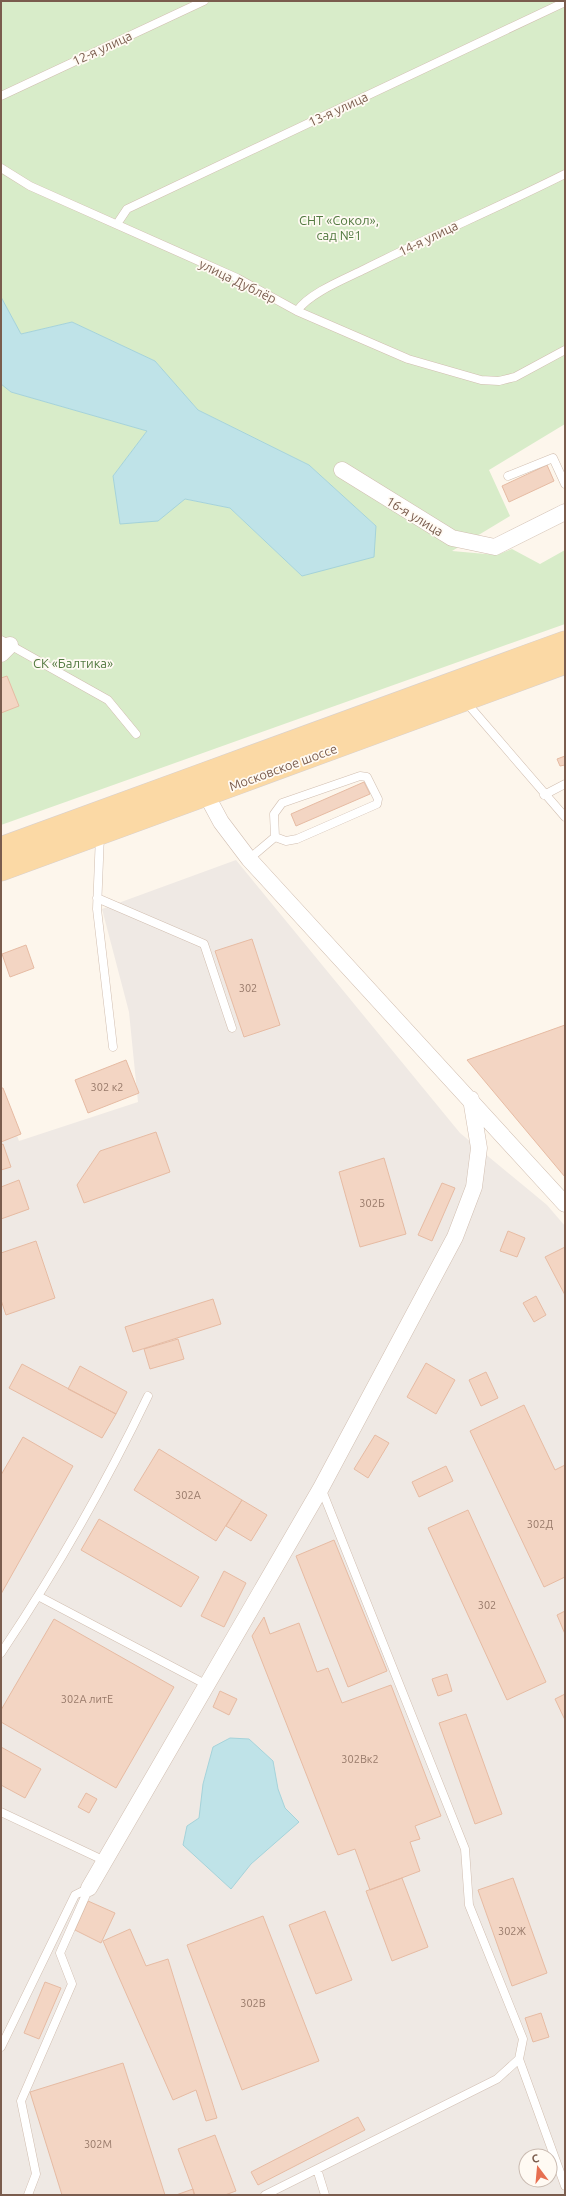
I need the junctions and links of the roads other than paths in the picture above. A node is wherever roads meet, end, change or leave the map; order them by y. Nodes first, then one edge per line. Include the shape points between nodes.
1 (204, 1) edge
2 (565, 2) edge
3 (1, 96) edge
4 (1, 168) edge
5 (565, 174) edge
6 (117, 224) junction
7 (297, 311) junction
8 (565, 350) edge
9 (342, 470) dead end
10 (508, 476) dead end
11 (565, 484) edge
12 (565, 512) edge
13 (565, 642) edge
14 (4, 646) edge
15 (565, 663) edge
16 (464, 701) junction
17 (136, 734) dead end
18 (565, 784) edge
19 (203, 786) junction
20 (544, 795) junction
21 (565, 817) edge
22 (100, 834) junction
23 (275, 837) junction
24 (2, 847) edge
25 (249, 859) junction
26 (1, 870) edge
27 (97, 898) junction
28 (232, 1028) dead end
29 (113, 1047) dead end
30 (471, 1099) junction
31 (565, 1204) edge
32 (148, 1396) dead end
33 (321, 1488) junction
34 (38, 1596) junction
35 (1, 1653) edge
36 (207, 1685) junction
37 (1, 1812) edge
38 (105, 1861) junction
39 (89, 1888) junction
40 (1, 2047) edge
41 (520, 2059) junction
42 (317, 2169) junction
43 (565, 2186) edge
44 (28, 2195) edge
45 (265, 2195) edge
46 (325, 2195) edge

1 - 3 lane, 12-я улица
2 - 6 lane, 13-я улица via 127,209
4 - 6 lane, улица Дублёр via 30,186
5 - 7 lane, 14-я улица via 443,230 336,284 302,303
6 - 7 lane, улица Дублёр via 237,278
7 - 8 lane, улица Дублёр via 408,359 481,380 499,381 514,377
9 - 12 street, 16-я улица via 452,538 494,546
10 - 11 lane via 553,458
13 - 19 main road, Московское шоссе
14 - 17 lane via 108,700
15 - 16 main road, Московское шоссе
16 - 19 main road, Московское шоссе
16 - 20 lane
18 - 20 lane
19 - 22 main road, Московское шоссе
19 - 24 main road, Московское шоссе
19 - 25 street via 221,822
20 - 21 lane
22 - 26 main road, Московское шоссе
22 - 27 lane
23 - 23 lane via 274,814 282,803 360,776 367,776 378,798 377,804 297,839 286,841
23 - 25 lane
25 - 30 street
27 - 28 lane via 204,944
27 - 29 lane
30 - 31 street
30 - 33 street via 479,1148 474,1187 458,1230
32 - 34 lane via 116,1463
33 - 36 street
33 - 41 lane via 465,1849 469,1905 523,2039
34 - 35 lane
34 - 36 lane
36 - 38 street
37 - 38 lane
38 - 39 street
39 - 40 lane via 75,1895
39 - 44 lane via 60,1953 72,1984 21,2101 36,2174
41 - 42 lane via 497,2079
41 - 43 lane
42 - 45 lane
42 - 46 lane

